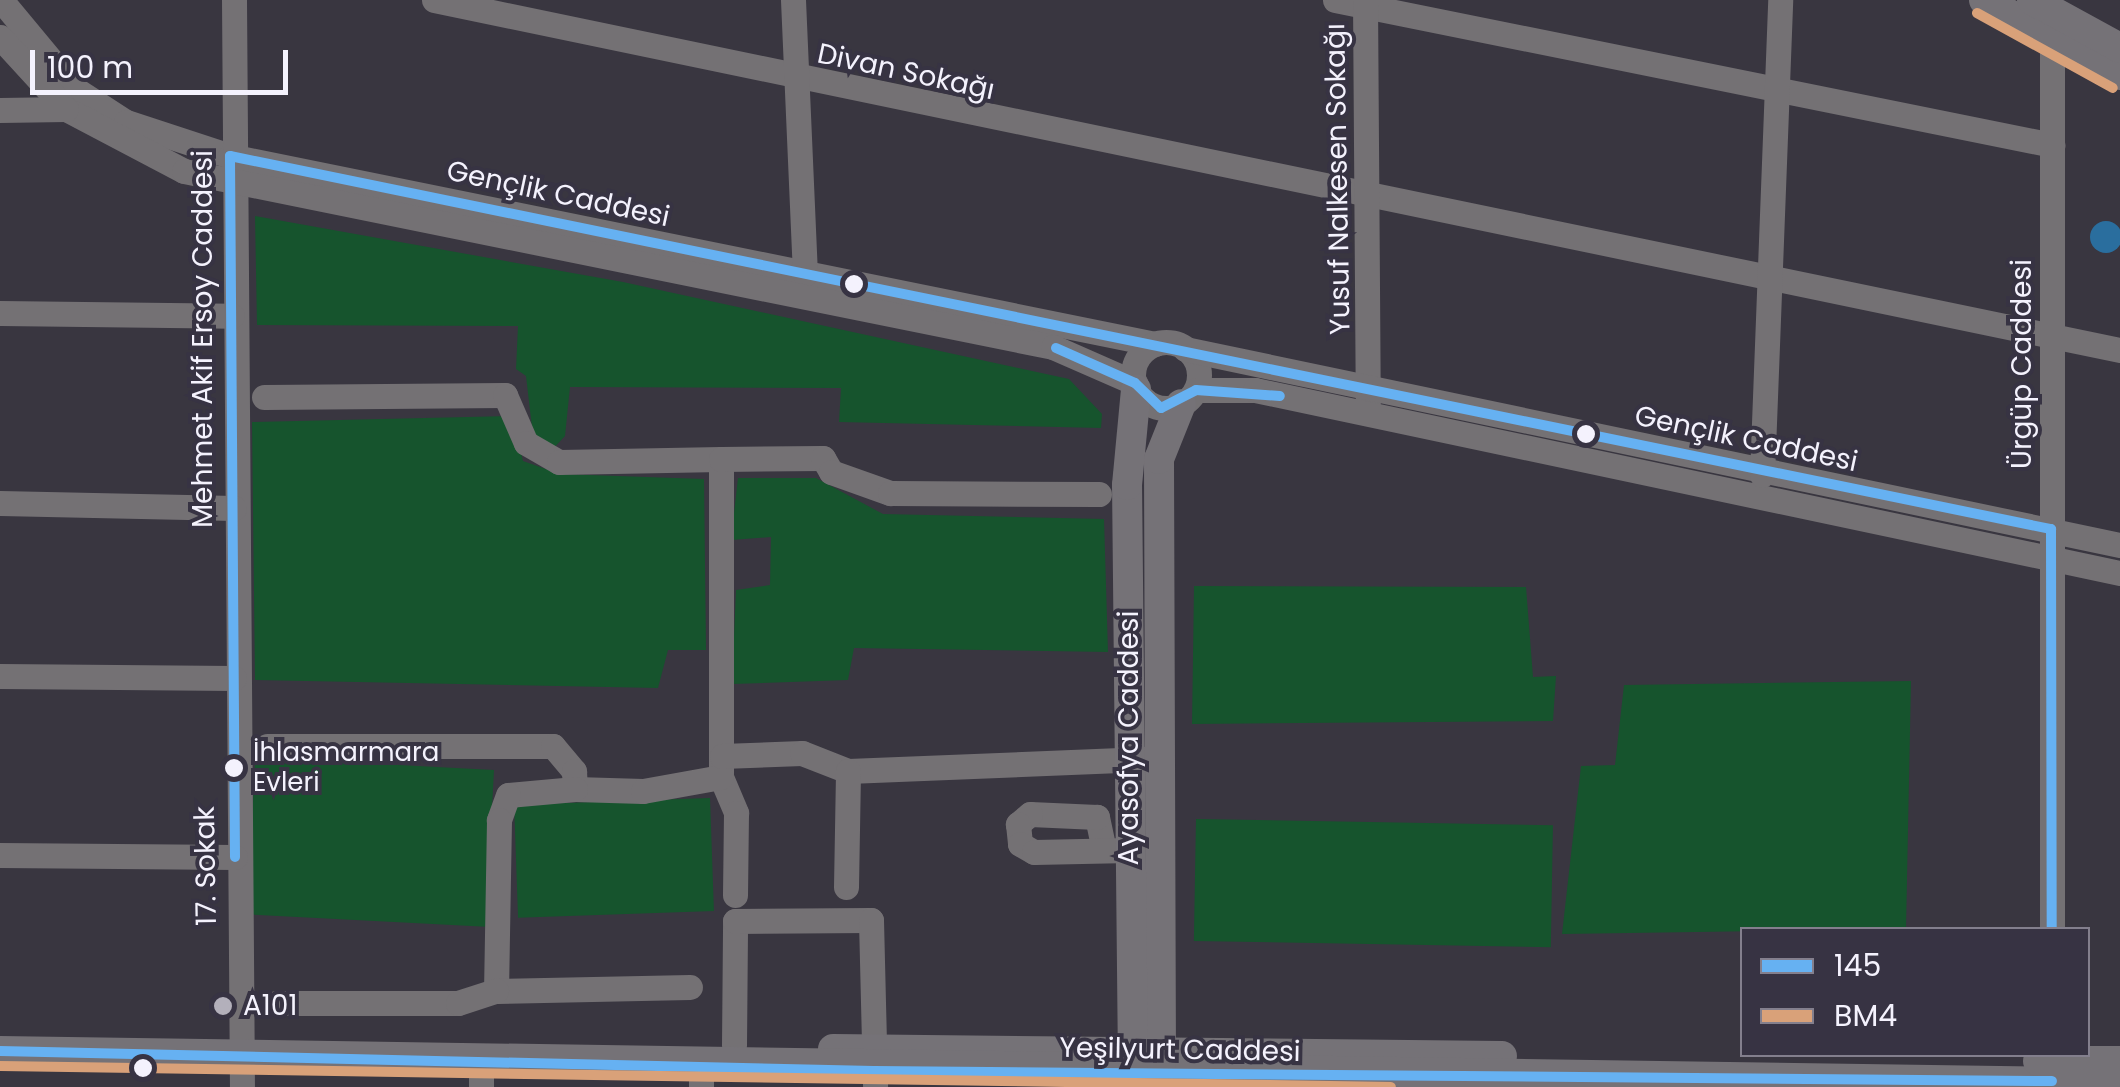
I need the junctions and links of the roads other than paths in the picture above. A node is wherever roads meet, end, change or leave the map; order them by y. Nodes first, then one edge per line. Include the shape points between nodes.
1 (1, 0) edge
2 (234, 0) edge
3 (434, 0) edge
4 (793, 0) edge
5 (1335, 0) edge
6 (1780, 0) edge
7 (1984, 0) edge
8 (2032, 0) edge
9 (1366, 3) edge
10 (0, 37) edge
11 (2052, 40) junction
12 (2120, 48) edge
13 (2120, 75) edge
14 (800, 81) junction
15 (1776, 93) junction
16 (66, 109) junction
17 (0, 110) edge
18 (2052, 145) junction
19 (230, 168) junction
20 (1367, 197) junction
21 (805, 274) junction
22 (1775, 277) junction
23 (0, 313) edge
24 (232, 316) junction
25 (2052, 336) junction
26 (1155, 344) junction
27 (1185, 349) junction
28 (2120, 350) edge
29 (1136, 386) junction
30 (1370, 390) junction
31 (264, 397) dead end
32 (1189, 397) junction
33 (1366, 417) junction
34 (720, 459) junction
35 (1762, 475) junction
36 (1100, 494) dead end
37 (0, 503) edge
38 (234, 508) junction
39 (2051, 529) junction
40 (2120, 545) edge
41 (2051, 558) junction
42 (2120, 574) edge
43 (0, 676) edge
44 (234, 678) junction
45 (267, 746) dead end
46 (1142, 759) junction
47 (722, 766) junction
48 (848, 771) junction
49 (575, 789) junction
50 (0, 855) edge
51 (235, 857) junction
52 (846, 888) dead end
53 (735, 895) dead end
54 (2052, 927) edge
55 (690, 987) dead end
56 (496, 991) junction
57 (276, 1003) dead end
58 (0, 1034) edge
59 (241, 1044) junction
60 (734, 1046) junction
61 (0, 1051) edge
62 (2120, 1061) edge
63 (1147, 1069) edge
64 (874, 1070) edge
65 (2052, 1071) edge
66 (481, 1073) edge
67 (701, 1076) edge
68 (2120, 1083) edge
69 (242, 1087) edge

1 - 19 street, Gençlik Caddesi via 75,89 126,122
2 - 19 street, Mehmet Akif Ersoy Caddesi
3 - 14 street, Divan Sokağı
4 - 14 street
5 - 9 street
6 - 15 street
7 - 11 main road
8 - 12 main road
9 - 15 street
9 - 20 street, Yusuf Nalkesen Sokağı
10 - 16 street, Gençlik Caddesi
11 - 13 main road
11 - 18 street, Ürgüp Caddesi
14 - 20 street, Divan Sokağı
14 - 21 street
15 - 18 street
15 - 22 street
16 - 17 street
16 - 19 street, Gençlik Caddesi via 152,160
18 - 25 street, Ürgüp Caddesi
19 - 21 street, Gençlik Caddesi
19 - 24 street, Mehmet Akif Ersoy Caddesi
19 - 29 street, Gençlik Caddesi via 1053,348
20 - 22 street, Divan Sokağı
20 - 30 street, Yusuf Nalkesen Sokağı
21 - 26 street, Gençlik Caddesi
22 - 25 street, Divan Sokağı
22 - 35 street
23 - 24 street
24 - 38 street, Mehmet Akif Ersoy Caddesi
25 - 28 street, Divan Sokağı
25 - 39 street, Ürgüp Caddesi
26 - 27 street
26 - 29 street via 1138,358
27 - 30 street, Gençlik Caddesi
27 - 32 street via 1198,367
29 - 32 street via 1160,408
29 - 46 main road, Ayasofya Caddesi via 1127,485
30 - 33 street, Yusuf Nalkesen Sokağı
30 - 35 street, Gençlik Caddesi
31 - 34 street via 505,395 526,444 559,462
32 - 33 street, Gençlik Caddesi via 1255,390
32 - 46 main road, Ayasofya Caddesi via 1159,459
33 - 41 street, Gençlik Caddesi
34 - 36 street via 823,458 831,472 890,493
34 - 47 street
35 - 39 street, Gençlik Caddesi
37 - 38 street
38 - 44 street, Mehmet Akif Ersoy Caddesi
39 - 40 street, Gençlik Caddesi
39 - 41 street, Ürgüp Caddesi
41 - 42 street, Gençlik Caddesi
41 - 54 street, Ürgüp Caddesi
43 - 44 street
44 - 51 street, 17. Sokak
45 - 49 street via 554,746 574,771
46 - 48 street
46 - 63 main road, Ayasofya Caddesi
46 - 63 main road, Ayasofya Caddesi via 1117,850
47 - 48 street via 802,753
47 - 49 street via 643,791
47 - 53 street via 736,813
48 - 52 street
49 - 56 street via 508,795
50 - 51 street
51 - 59 street, 17. Sokak
55 - 56 street
56 - 57 street via 458,1003
58 - 59 main road, Yeşilyurt Caddesi
59 - 60 main road, Yeşilyurt Caddesi
59 - 61 main road, Yeşilyurt Caddesi
59 - 66 main road, Yeşilyurt Caddesi
59 - 69 street, 17. Sokak
60 - 64 main road, Yeşilyurt Caddesi
60 - 64 street via 735,920 871,920
62 - 65 main road, Yeşilyurt Caddesi
63 - 64 main road, Yeşilyurt Caddesi
63 - 65 main road, Yeşilyurt Caddesi
64 - 67 main road, Yeşilyurt Caddesi
65 - 68 main road, Yeşilyurt Caddesi
66 - 67 main road, Yeşilyurt Caddesi

